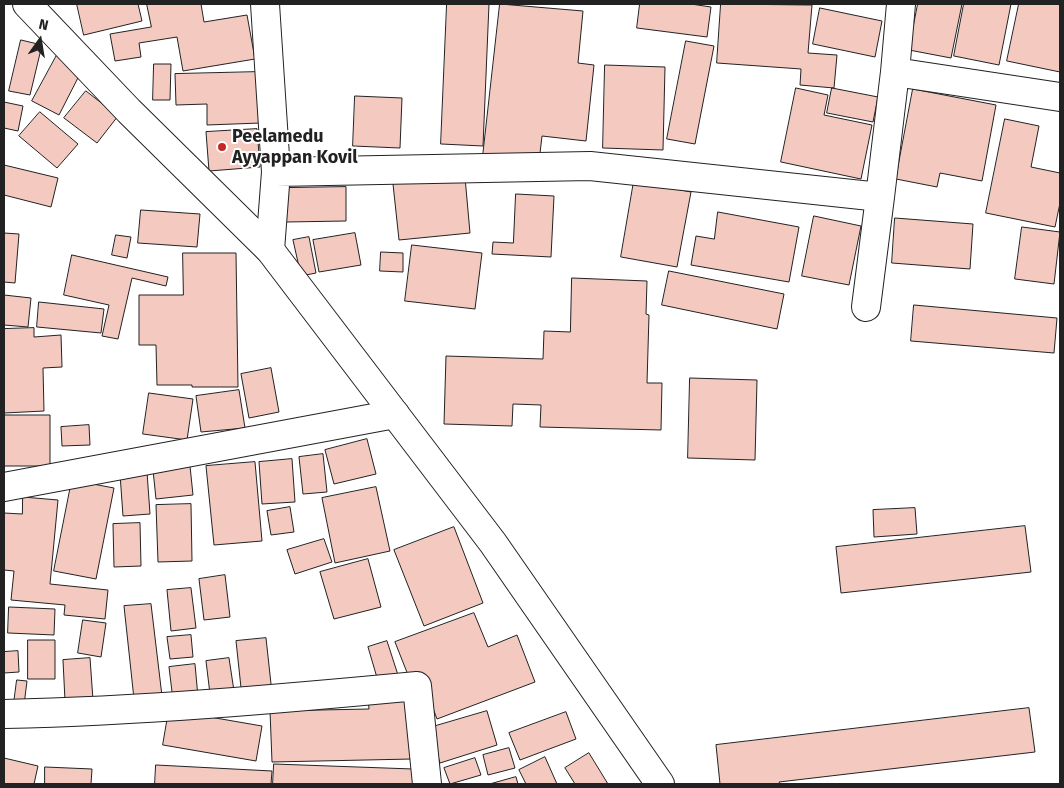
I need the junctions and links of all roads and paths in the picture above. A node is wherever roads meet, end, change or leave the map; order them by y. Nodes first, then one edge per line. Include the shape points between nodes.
1 (27, 4) edge
2 (265, 4) edge
3 (901, 4) edge
4 (895, 72) junction
5 (1060, 97) edge
6 (276, 172) junction
7 (880, 197) junction
8 (270, 250) junction
9 (866, 307) dead end
10 (395, 414) junction
11 (4, 487) edge
12 (4, 714) edge
13 (428, 784) edge
14 (660, 784) edge

1 - 8 street
2 - 6 street
3 - 4 street
4 - 5 street
4 - 7 street
6 - 7 street via 590,166
6 - 8 street
7 - 9 street
8 - 10 street
10 - 11 street
10 - 14 street via 493,543
12 - 13 street via 254,701 417,686

